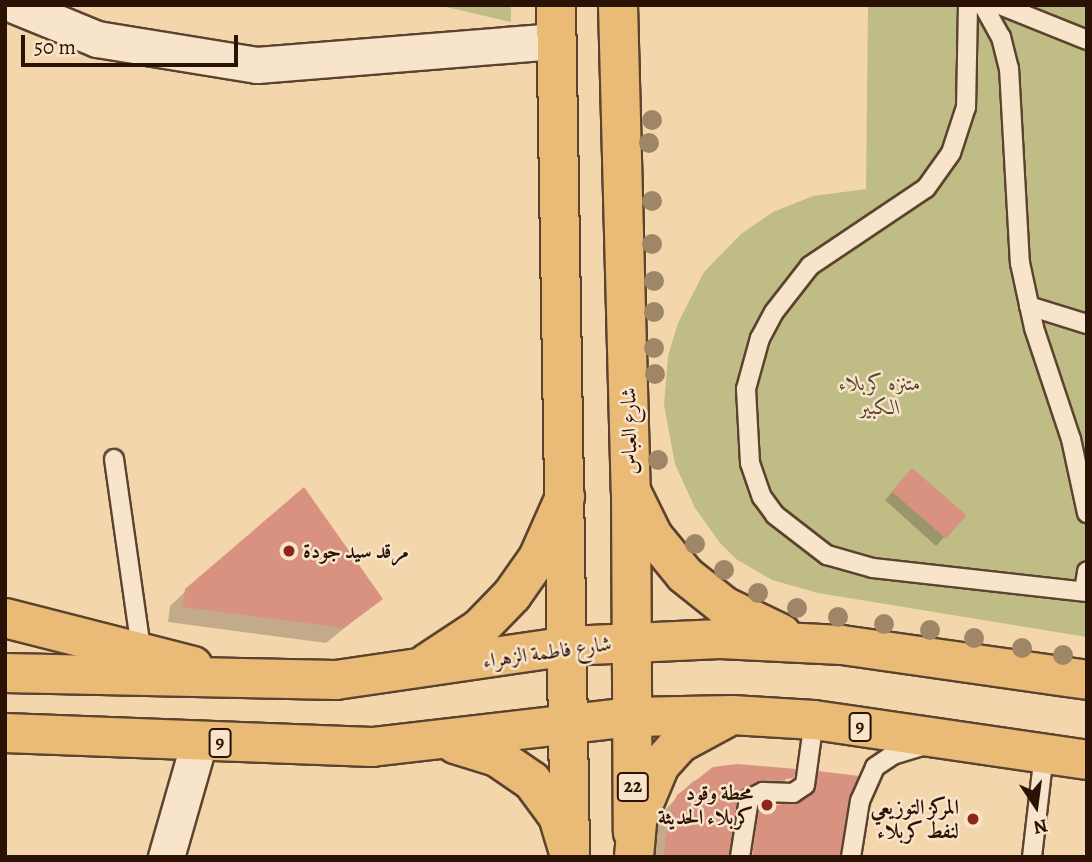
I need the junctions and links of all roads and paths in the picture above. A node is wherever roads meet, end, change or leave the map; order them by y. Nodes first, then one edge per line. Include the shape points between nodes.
1 (14, 5) edge
2 (618, 5) edge
3 (968, 5) edge
4 (983, 5) edge
5 (1000, 5) edge
6 (556, 23) edge
7 (1087, 40) edge
8 (1029, 306) junction
9 (1087, 324) edge
10 (114, 459) dead end
11 (631, 491) junction
12 (565, 497) junction
13 (1087, 513) edge
14 (1087, 571) edge
15 (1085, 592) edge
16 (5, 618) edge
17 (632, 641) junction
18 (842, 645) junction
19 (568, 646) junction
20 (141, 649) junction
21 (5, 673) edge
22 (403, 674) junction
23 (232, 678) junction
24 (1087, 680) edge
25 (732, 715) junction
26 (632, 717) junction
27 (814, 720) junction
28 (569, 723) junction
29 (5, 733) edge
30 (951, 740) junction
31 (199, 742) junction
32 (435, 743) junction
33 (1044, 754) junction
34 (1087, 760) edge
35 (570, 856) edge
36 (166, 857) edge
37 (634, 857) edge
38 (740, 857) edge
39 (851, 857) edge
40 (1032, 857) edge

1 - 6 street via 97,38 257,65
2 - 11 main road, شارع العباس
3 - 15 lane via 966,107 951,153 926,188 810,266 774,312 760,338 746,389 750,463 762,497 775,515 827,555 873,568
4 - 8 lane via 1002,37 1009,68 1015,212
5 - 7 lane
6 - 12 main road
8 - 9 lane
8 - 13 lane via 1071,439
10 - 20 lane
11 - 17 main road, شارع العباس
11 - 18 main road via 653,536 704,592 769,629
12 - 19 main road
12 - 22 main road via 538,558 512,596 463,641
14 - 15 lane
16 - 20 main road
17 - 18 main road, شارع فاطمة الزهراء via 720,639
17 - 19 main road, شارع فاطمة الزهراء
17 - 26 main road, شارع العباس / 22
18 - 24 main road, شارع فاطمة الزهراء
19 - 22 main road, شارع فاطمة الزهراء
19 - 28 main road
20 - 23 main road
21 - 23 main road, شارع فاطمة الزهراء
22 - 23 main road, شارع فاطمة الزهراء via 290,682
25 - 26 main road, 9
25 - 27 main road, 9
25 - 37 main road via 696,732 660,765 637,820
26 - 28 main road, 9
26 - 37 main road, شارع العباس / 22
27 - 30 main road, 9
27 - 38 lane via 805,785 793,793 763,792 749,799
28 - 32 main road, 9
28 - 35 main road
29 - 31 main road, 9
30 - 33 main road, 9
30 - 39 lane via 893,755 875,767 860,801
31 - 32 main road, 9 via 372,747
31 - 36 street
32 - 35 main road via 478,749 532,781 558,816
33 - 34 main road, 9
33 - 40 lane

